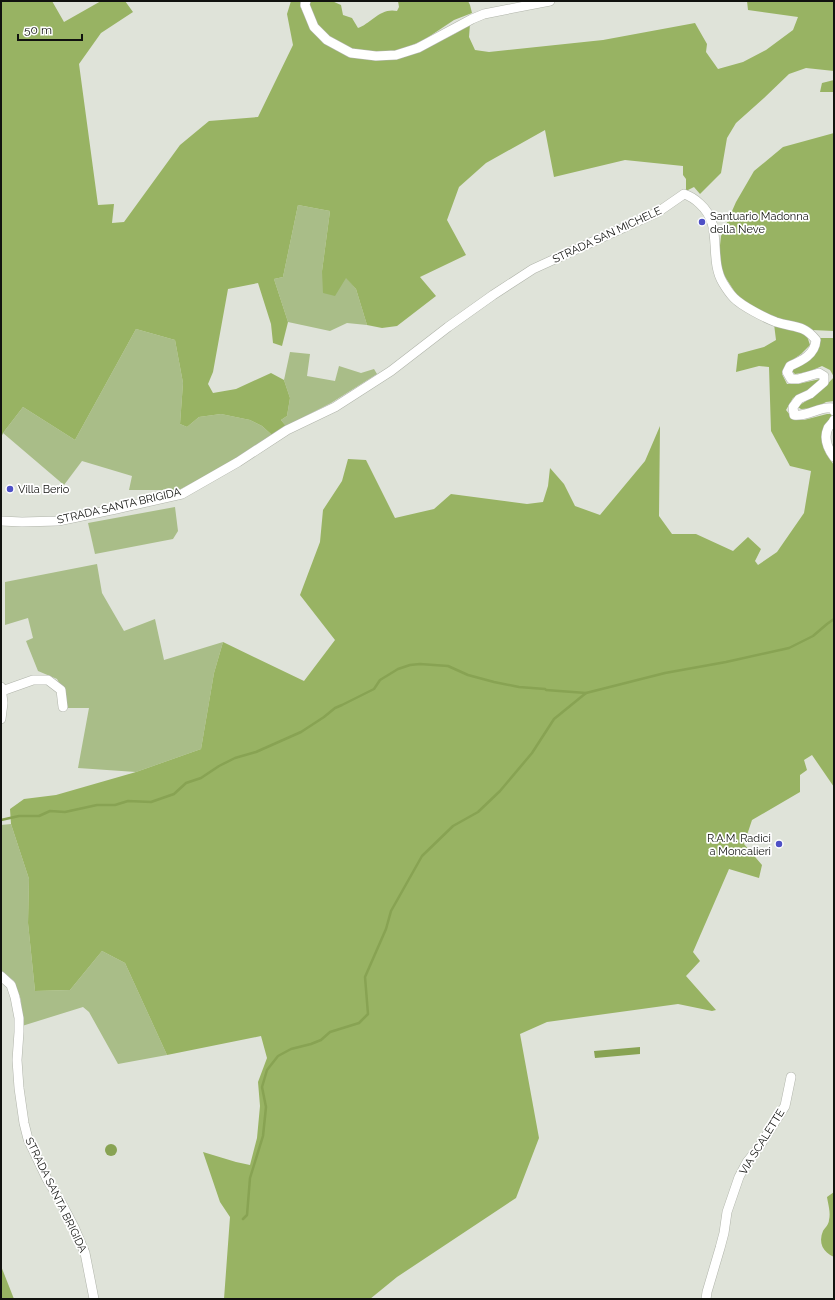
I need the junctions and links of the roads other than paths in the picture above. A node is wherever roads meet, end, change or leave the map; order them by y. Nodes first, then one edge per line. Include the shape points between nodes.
1 (306, 1) edge
2 (550, 1) edge
3 (335, 407) joint
4 (834, 411) edge
5 (834, 420) edge
6 (834, 457) edge
7 (1, 521) edge
8 (2, 689) edge
9 (64, 707) dead end
10 (1, 719) edge
11 (1, 976) edge
12 (791, 1077) dead end
13 (94, 1299) edge
14 (706, 1299) edge

1 - 2 street via 305,5 314,27 326,40 351,53 376,56 396,55 418,48 484,14
3 - 4 street, STRADA SAN MICHELE via 391,371 448,327 533,270 658,212 684,194 704,207 709,216 714,227 718,273 734,298 775,322 804,328 816,340 816,347 810,354 790,366 788,372 791,379 819,373 824,376 824,382 810,394 798,399 793,407 794,415 800,416 826,407 833,408
3 - 7 street, STRADA SANTA BRIGIDA via 287,430 182,494 58,521
5 - 6 street via 828,429 826,442
8 - 9 street via 33,680 48,680 61,690
8 - 10 street
11 - 13 street, STRADA SANTA BRIGIDA via 11,985 16,997 19,1018 19,1088 28,1139 85,1253
12 - 14 street, VIA SCALETTE via 785,1106 739,1177 727,1212

